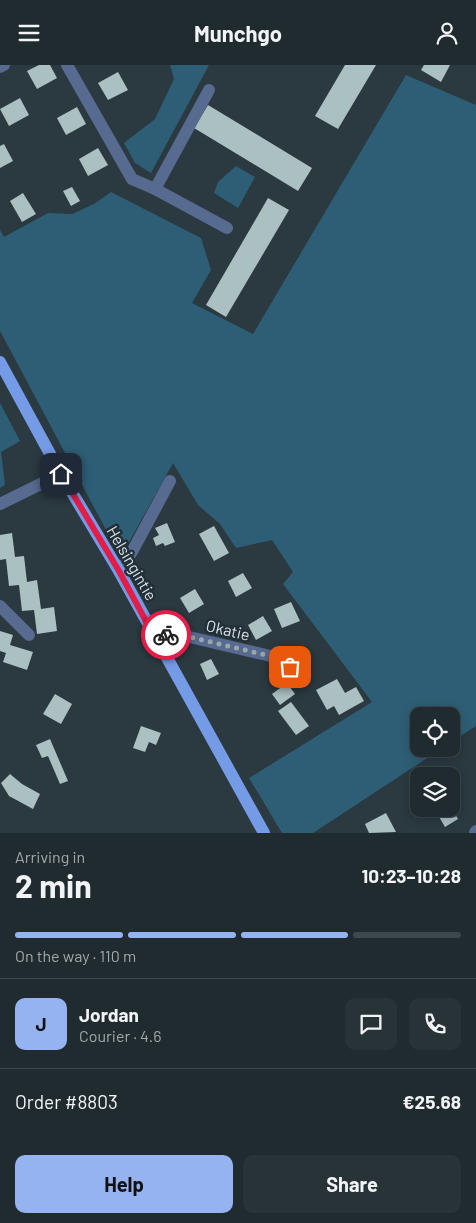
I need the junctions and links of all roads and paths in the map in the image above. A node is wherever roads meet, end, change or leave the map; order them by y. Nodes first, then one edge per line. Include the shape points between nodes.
1 (4, 65) edge
2 (67, 65) edge
3 (0, 67) edge
4 (209, 90) dead end
5 (155, 189) junction
6 (227, 228) dead end
7 (0, 362) edge
8 (61, 474) junction
9 (170, 481) dead end
10 (0, 503) edge
11 (119, 571) junction
12 (0, 606) edge
13 (29, 635) dead end
14 (155, 638) junction
15 (290, 667) dead end
16 (264, 833) edge

1 - 3 street
2 - 5 street via 132,179
4 - 5 street
5 - 6 street
7 - 8 main road, Helsingintie
8 - 10 street
8 - 11 main road, Helsingintie
9 - 11 street
11 - 14 main road, Helsingintie
12 - 13 street
14 - 15 street, Okatie via 181,635 279,658
14 - 16 main road, Helsingintie

